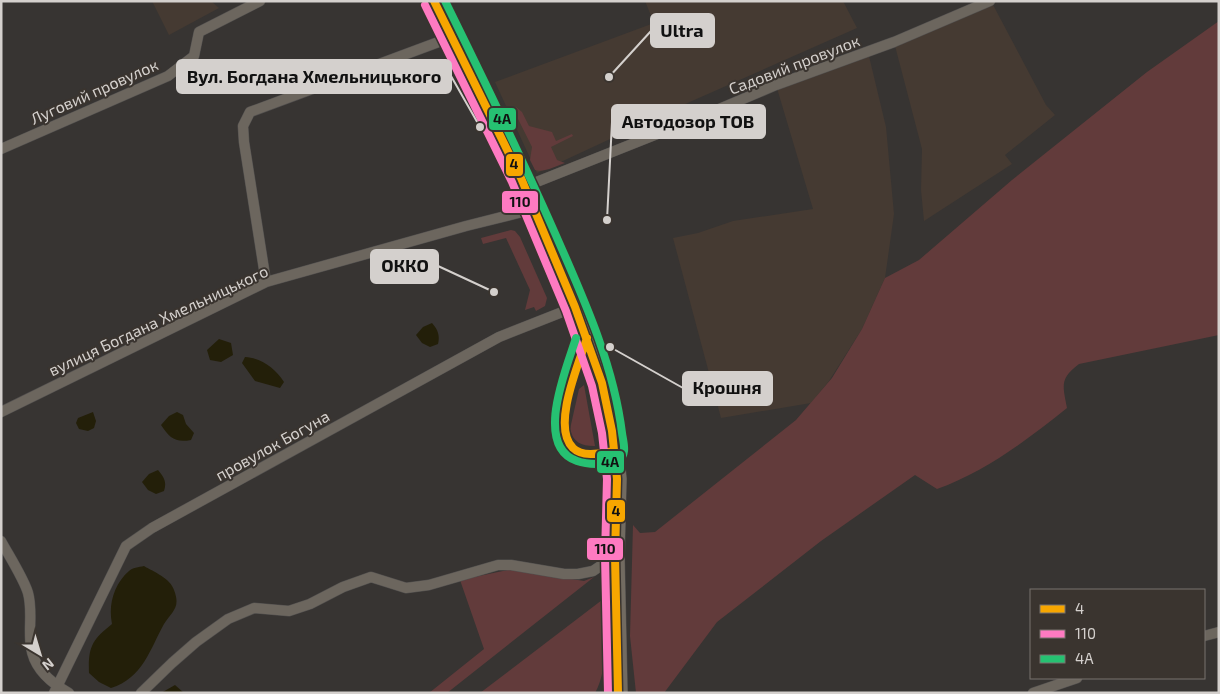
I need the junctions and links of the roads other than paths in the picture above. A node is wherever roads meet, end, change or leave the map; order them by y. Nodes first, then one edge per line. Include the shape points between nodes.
1 (260, 1) edge
2 (434, 1) edge
3 (990, 1) edge
4 (452, 37) junction
5 (1, 149) edge
6 (524, 186) junction
7 (534, 209) junction
8 (266, 282) junction
9 (576, 307) junction
10 (1, 412) edge
11 (1, 540) edge
12 (616, 556) junction
13 (1219, 632) edge
14 (1205, 636) edge
15 (1074, 679) edge
16 (55, 689) edge
17 (69, 693) edge
18 (141, 693) edge
19 (618, 693) edge
20 (1033, 693) edge

1 - 5 street, Луговий провулок via 199,32 194,56 168,76
2 - 4 highway
3 - 6 street, Садовий провулок via 894,42 776,85
4 - 6 highway
4 - 8 street via 250,112 244,126 244,142
6 - 7 highway
7 - 8 street, вулиця Богдана Хмельницького
7 - 9 highway
8 - 10 street, вулиця Богдана Хмельницького
9 - 12 highway via 602,383 612,431 617,480
9 - 16 street, провулок Богуна via 499,337 160,524 126,546
11 - 16 street via 28,592 31,648 39,669
12 - 18 street via 593,571 578,574 498,565 429,585 406,588 371,577 289,611 254,608 228,619 196,642
12 - 19 highway
13 - 14 street
15 - 20 street
16 - 17 street

